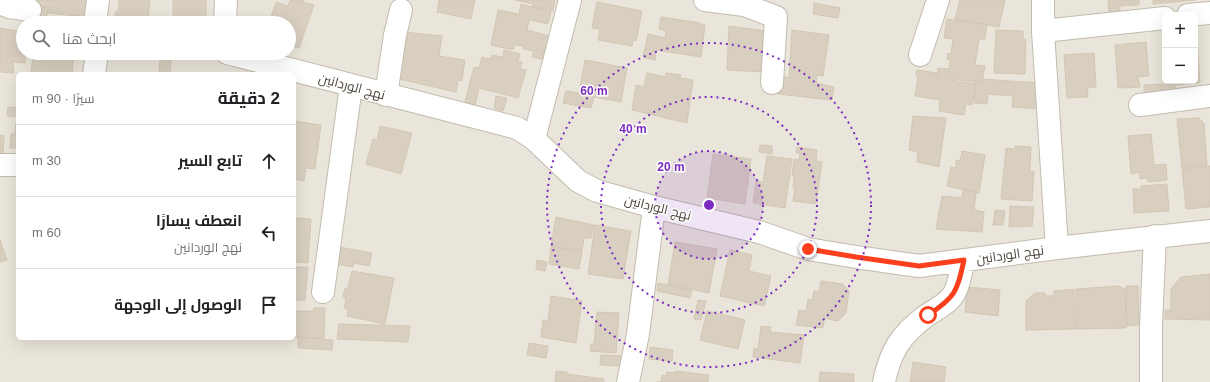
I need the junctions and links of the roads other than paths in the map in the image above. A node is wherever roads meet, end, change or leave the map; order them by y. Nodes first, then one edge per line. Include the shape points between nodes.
1 (98, 0) edge
2 (226, 0) edge
3 (570, 0) edge
4 (705, 0) edge
5 (938, 0) edge
6 (1043, 0) edge
7 (744, 2) edge
8 (0, 3) edge
9 (30, 10) dead end
10 (401, 10) dead end
11 (1210, 13) edge
12 (1198, 14) edge
13 (96, 16) edge
14 (225, 16) edge
15 (1162, 18) edge
16 (1043, 31) junction
17 (920, 55) dead end
18 (96, 60) edge
19 (248, 60) edge
20 (278, 70) edge
21 (94, 72) edge
22 (296, 74) edge
23 (772, 83) dead end
24 (351, 86) junction
25 (386, 95) junction
26 (1210, 96) edge
27 (1140, 105) dead end
28 (534, 139) junction
29 (0, 165) edge
30 (16, 165) edge
31 (654, 207) junction
32 (1210, 231) edge
33 (1155, 236) junction
34 (1057, 248) junction
35 (964, 260) junction
36 (323, 292) dead end
37 (628, 382) edge
38 (884, 382) edge
39 (1151, 382) edge

1 - 13 street
2 - 14 street
3 - 28 street
4 - 7 street
5 - 17 street
6 - 16 street
7 - 23 street via 776,17
8 - 9 street
10 - 25 street
11 - 12 street
15 - 16 street
16 - 34 street
18 - 21 street
19 - 20 street, نهج الوردانين
22 - 24 street, نهج الوردانين
24 - 25 street, نهج الوردانين
24 - 36 street
25 - 28 street, نهج الوردانين via 517,128
26 - 27 street
28 - 31 street, نهج الوردانين via 578,181 598,191
29 - 30 street
31 - 35 street, نهج الوردانين via 759,232 808,249 919,266
31 - 37 street via 638,334
32 - 33 street, نهج الوردانين
33 - 34 street, نهج الوردانين
33 - 39 street
34 - 35 street, نهج الوردانين
35 - 38 street via 954,294 945,304 916,323 896,345

